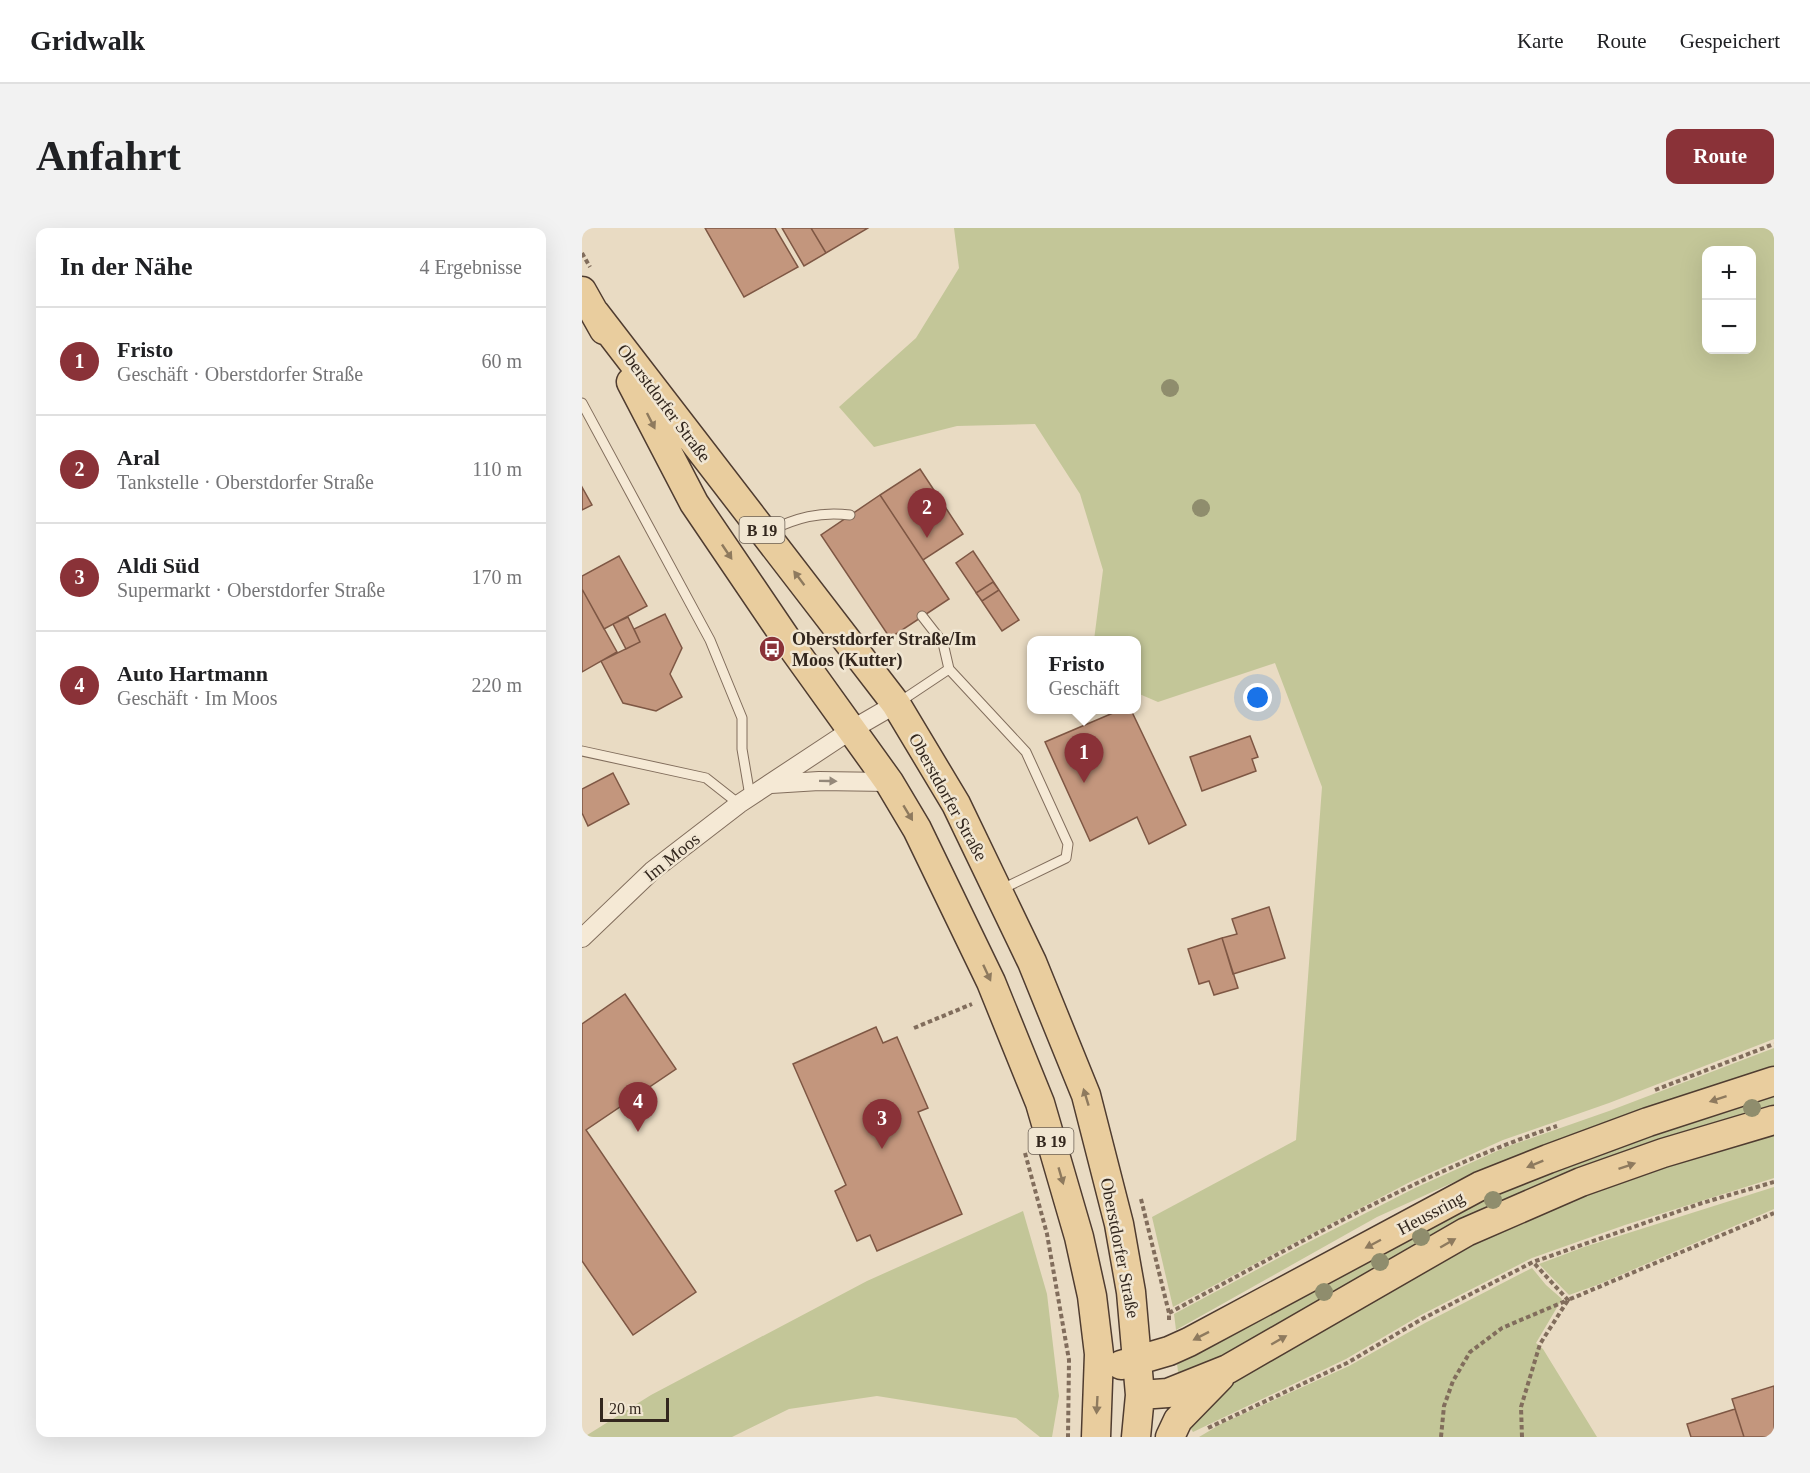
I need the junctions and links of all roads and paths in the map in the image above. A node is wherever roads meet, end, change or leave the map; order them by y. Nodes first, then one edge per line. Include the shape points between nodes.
1 (589, 302) edge
2 (582, 403) edge
3 (850, 515) dead end
4 (765, 533) junction
5 (922, 616) dead end
6 (949, 669) junction
7 (896, 704) junction
8 (851, 730) junction
9 (582, 751) edge
10 (889, 782) junction
11 (769, 784) junction
12 (745, 800) junction
13 (998, 891) junction
14 (582, 938) edge
15 (977, 1014) dead end
16 (914, 1028) dead end
17 (1774, 1081) edge
18 (1774, 1120) edge
19 (1023, 1143) dead end
20 (1774, 1182) edge
21 (1774, 1214) edge
22 (1533, 1262) junction
23 (1568, 1300) junction
24 (1137, 1360) junction
25 (1228, 1369) junction
26 (1099, 1372) junction
27 (1140, 1395) junction
28 (1201, 1432) dead end
29 (1068, 1437) edge
30 (1096, 1437) edge
31 (1136, 1437) edge
32 (1170, 1437) edge
33 (1441, 1437) edge
34 (1522, 1437) edge

1 - 4 main road, Oberstdorfer Straße / B 19
1 -> 8 main road, Oberstdorfer Straße / B 19 via 694,503
2 - 12 lane via 710,640 742,718
3 - 4 lane via 831,512 812,516
7 -> 4 main road, Oberstdorfer Straße / B 19
5 - 6 lane via 943,644
6 - 7 lane
6 - 13 lane via 1026,752 1068,844 1066,858
7 - 8 street, Im Moos
7 - 13 main road, Oberstdorfer Straße / B 19 via 956,804
8 - 10 main road, Oberstdorfer Straße / B 19
8 - 11 street, Im Moos
9 - 12 lane via 706,778
11 -> 10 street, Im Moos
10 -> 26 main road, Oberstdorfer Straße / B 19 via 962,920 1040,1103 1092,1296
11 - 12 street, Im Moos
12 - 14 street, Im Moos via 652,871
24 -> 13 main road, Oberstdorfer Straße / B 19 via 1119,1224 1086,1095 1032,962
15 - 16 path via 973,1003
17 -> 24 main road, Heussring via 1648,1122 1480,1186 1228,1322 1168,1351
25 -> 18 main road, Heussring via 1466,1232 1581,1182
19 - 29 path via 1047,1234 1070,1360
20 - 22 path
21 - 23 path
22 - 23 path
22 - 28 path via 1347,1363
23 - 33 path via 1502,1328 1470,1352 1444,1406
23 - 34 path via 1540,1344 1527,1382 1521,1407
24 - 26 main road, Heussring
24 - 27 main road, B 19
25 - 27 main road, Heussring via 1168,1393
25 - 32 main road via 1178,1420
26 - 27 main road
26 -> 30 main road, B 19
27 - 31 main road, B 19

